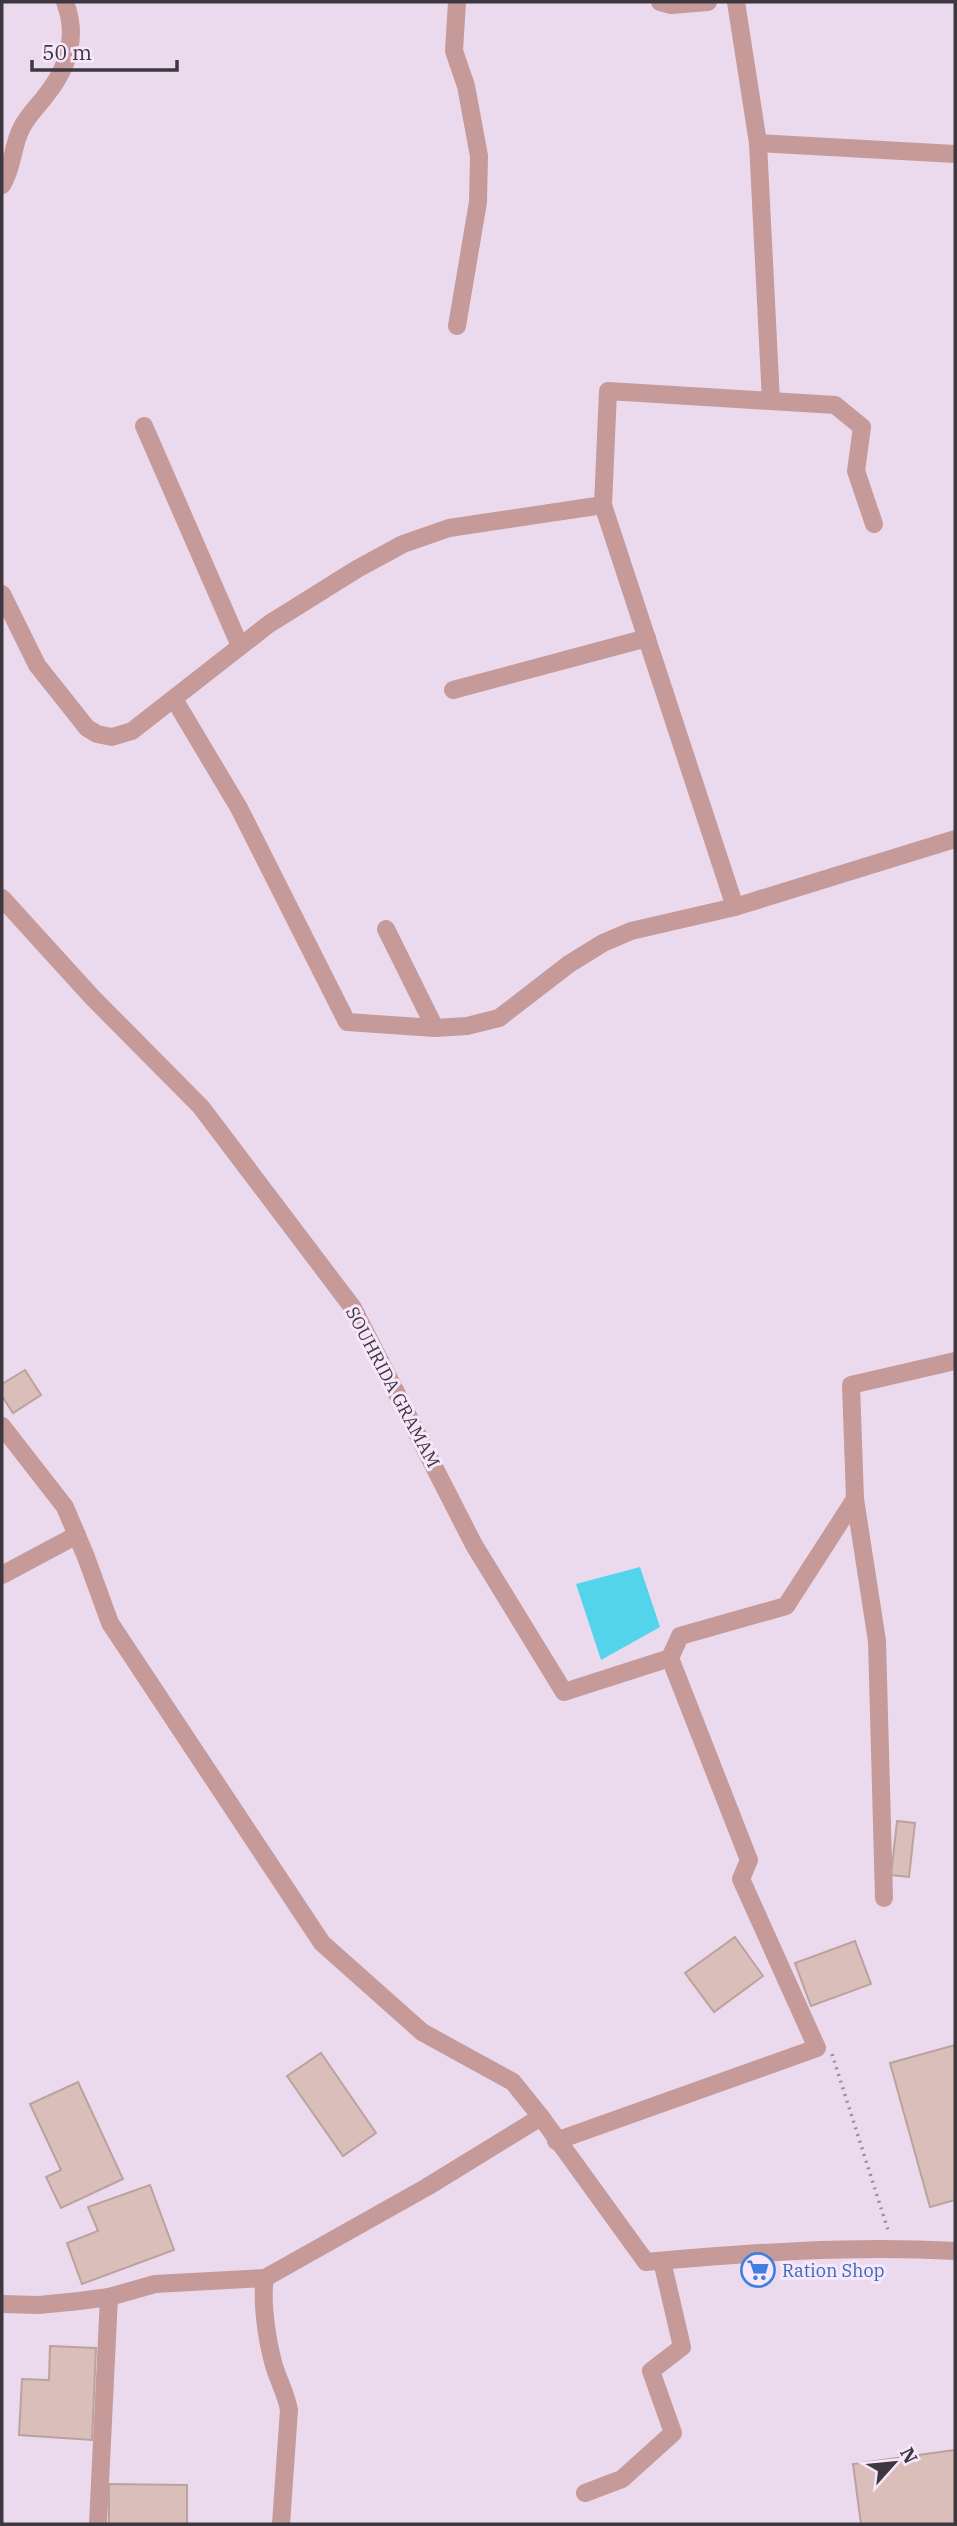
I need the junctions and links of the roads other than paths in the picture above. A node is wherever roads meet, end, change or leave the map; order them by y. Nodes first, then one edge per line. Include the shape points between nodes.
1 (65, 2) edge
2 (457, 2) edge
3 (660, 2) edge
4 (708, 2) edge
5 (736, 2) edge
6 (758, 144) junction
7 (955, 154) edge
8 (2, 185) edge
9 (457, 326) dead end
10 (771, 401) junction
11 (144, 426) dead end
12 (603, 505) junction
13 (874, 524) dead end
14 (2, 594) edge
15 (647, 638) junction
16 (240, 646) junction
17 (453, 690) dead end
18 (174, 699) junction
19 (955, 839) edge
20 (2, 898) edge
21 (735, 907) junction
22 (386, 929) dead end
23 (435, 1028) junction
24 (955, 1362) edge
25 (2, 1426) edge
26 (855, 1499) junction
27 (77, 1535) junction
28 (2, 1576) edge
29 (670, 1658) junction
30 (884, 1898) dead end
31 (541, 2117) junction
32 (556, 2141) junction
33 (955, 2251) edge
34 (662, 2261) junction
35 (265, 2278) junction
36 (108, 2297) junction
37 (2, 2304) edge
38 (585, 2493) dead end
39 (97, 2524) edge
40 (282, 2524) edge

1 - 8 street via 71,17 67,64 23,125
2 - 9 street via 454,51 466,86 479,156 478,202
3 - 4 street
5 - 6 street
6 - 7 street
6 - 10 street
10 - 12 street via 608,391
10 - 13 street via 835,405 862,427 856,471
11 - 16 street
12 - 15 street
12 - 16 street via 449,528 403,544
14 - 18 street via 37,665 86,728 113,737 132,731
15 - 17 street
15 - 21 street
16 - 18 street
18 - 23 street via 239,808 347,1022
19 - 21 street
20 - 29 street, SOUHRIDA GRAMAM via 201,1107 353,1308 474,1545 564,1692
21 - 23 street via 631,931 569,964 499,1018
22 - 23 street
24 - 26 street via 851,1385
25 - 27 street via 65,1507
26 - 29 street via 786,1606 680,1636
26 - 30 street via 877,1641
27 - 28 street
27 - 31 street via 110,1623 322,1942 422,2032 513,2082
29 - 32 street via 749,1860 741,1879 817,2048
31 - 32 street
31 - 35 street
32 - 34 street via 646,2262
33 - 34 street via 730,2255
34 - 38 street via 682,2347 651,2371 673,2433 622,2479
35 - 36 street via 155,2284
35 - 40 street via 274,2364 289,2410
36 - 37 street
36 - 39 street

